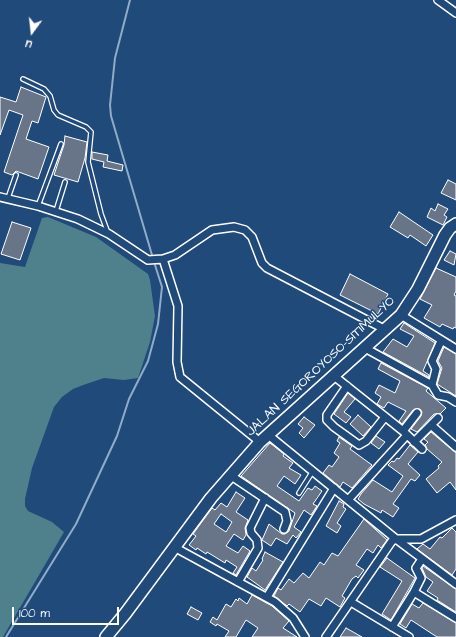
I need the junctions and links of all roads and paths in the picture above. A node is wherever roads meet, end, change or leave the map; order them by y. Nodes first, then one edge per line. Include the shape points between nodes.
1 (438, 0) edge
2 (456, 13) edge
3 (23, 79) dead end
4 (61, 144) dead end
5 (16, 175) dead end
6 (65, 182) dead end
7 (4, 198) edge
8 (38, 206) junction
9 (56, 211) junction
10 (456, 224) edge
11 (109, 234) junction
12 (163, 260) junction
13 (401, 315) junction
14 (386, 330) junction
15 (442, 341) junction
16 (365, 348) junction
17 (456, 349) edge
18 (334, 376) junction
19 (432, 385) junction
20 (347, 386) junction
21 (456, 402) edge
22 (417, 413) dead end
23 (385, 417) junction
24 (438, 418) dead end
25 (431, 425) junction
26 (405, 433) junction
27 (264, 438) junction
28 (414, 442) junction
29 (456, 447) edge
30 (422, 449) dead end
31 (313, 471) junction
32 (230, 475) junction
33 (334, 488) junction
34 (299, 493) dead end
35 (265, 498) junction
36 (348, 500) junction
37 (456, 520) edge
38 (284, 528) dead end
39 (396, 539) junction
40 (174, 547) junction
41 (422, 559) junction
42 (238, 582) junction
43 (456, 584) edge
44 (414, 592) junction
45 (267, 597) junction
46 (350, 602) junction
47 (456, 618) edge
48 (392, 627) junction
49 (106, 637) edge
50 (305, 637) edge
51 (326, 637) edge
52 (409, 637) edge

1 - 2 street
3 - 11 lane via 44,89 58,115 86,127 91,132 88,162
4 - 8 lane
5 - 7 lane
6 - 9 lane
7 - 8 street
8 - 9 street
9 - 11 street
10 - 13 main road, JALAN SEGOROYOSO-SITIMULYO via 445,234 418,289
11 - 12 street via 142,258
12 - 14 street via 175,255 212,230 234,227 245,230 252,237 262,263 267,268
12 - 27 street via 178,306 177,366 180,377
13 - 14 main road, JALAN SEGOROYOSO-SITIMULYO
13 - 15 street
14 - 16 main road, JALAN SEGOROYOSO-SITIMULYO
15 - 17 street
15 - 19 street via 432,362 436,368
16 - 18 main road, JALAN SEGOROYOSO-SITIMULYO
16 - 19 street
18 - 20 street
18 - 27 main road, JALAN SEGOROYOSO-SITIMULYO
19 - 21 street via 438,394
20 - 23 street
20 - 23 street via 327,415 327,420 334,427 359,445 366,441
22 - 26 street
23 - 26 street
24 - 25 street
25 - 28 street
25 - 29 street
26 - 28 street
26 - 36 street
27 - 31 street
27 - 32 main road, JALAN SEGOROYOSO-SITIMULYO
28 - 30 street
31 - 33 street
31 - 34 lane
32 - 35 street
32 - 40 main road, JALAN SEGOROYOSO-SITIMULYO
33 - 36 street
33 - 45 street
35 - 38 street via 285,512 287,521
35 - 42 street via 250,528 258,540 258,548
36 - 39 street
37 - 39 street via 421,539
39 - 41 street
39 - 46 street
40 - 42 street
40 - 49 main road, JALAN SEGOROYOSO-SITIMULYO
41 - 43 street
41 - 44 street via 416,568 421,578
42 - 45 street
44 - 47 street
44 - 48 street
45 - 50 street via 293,618
46 - 48 street
46 - 51 street
48 - 52 street

